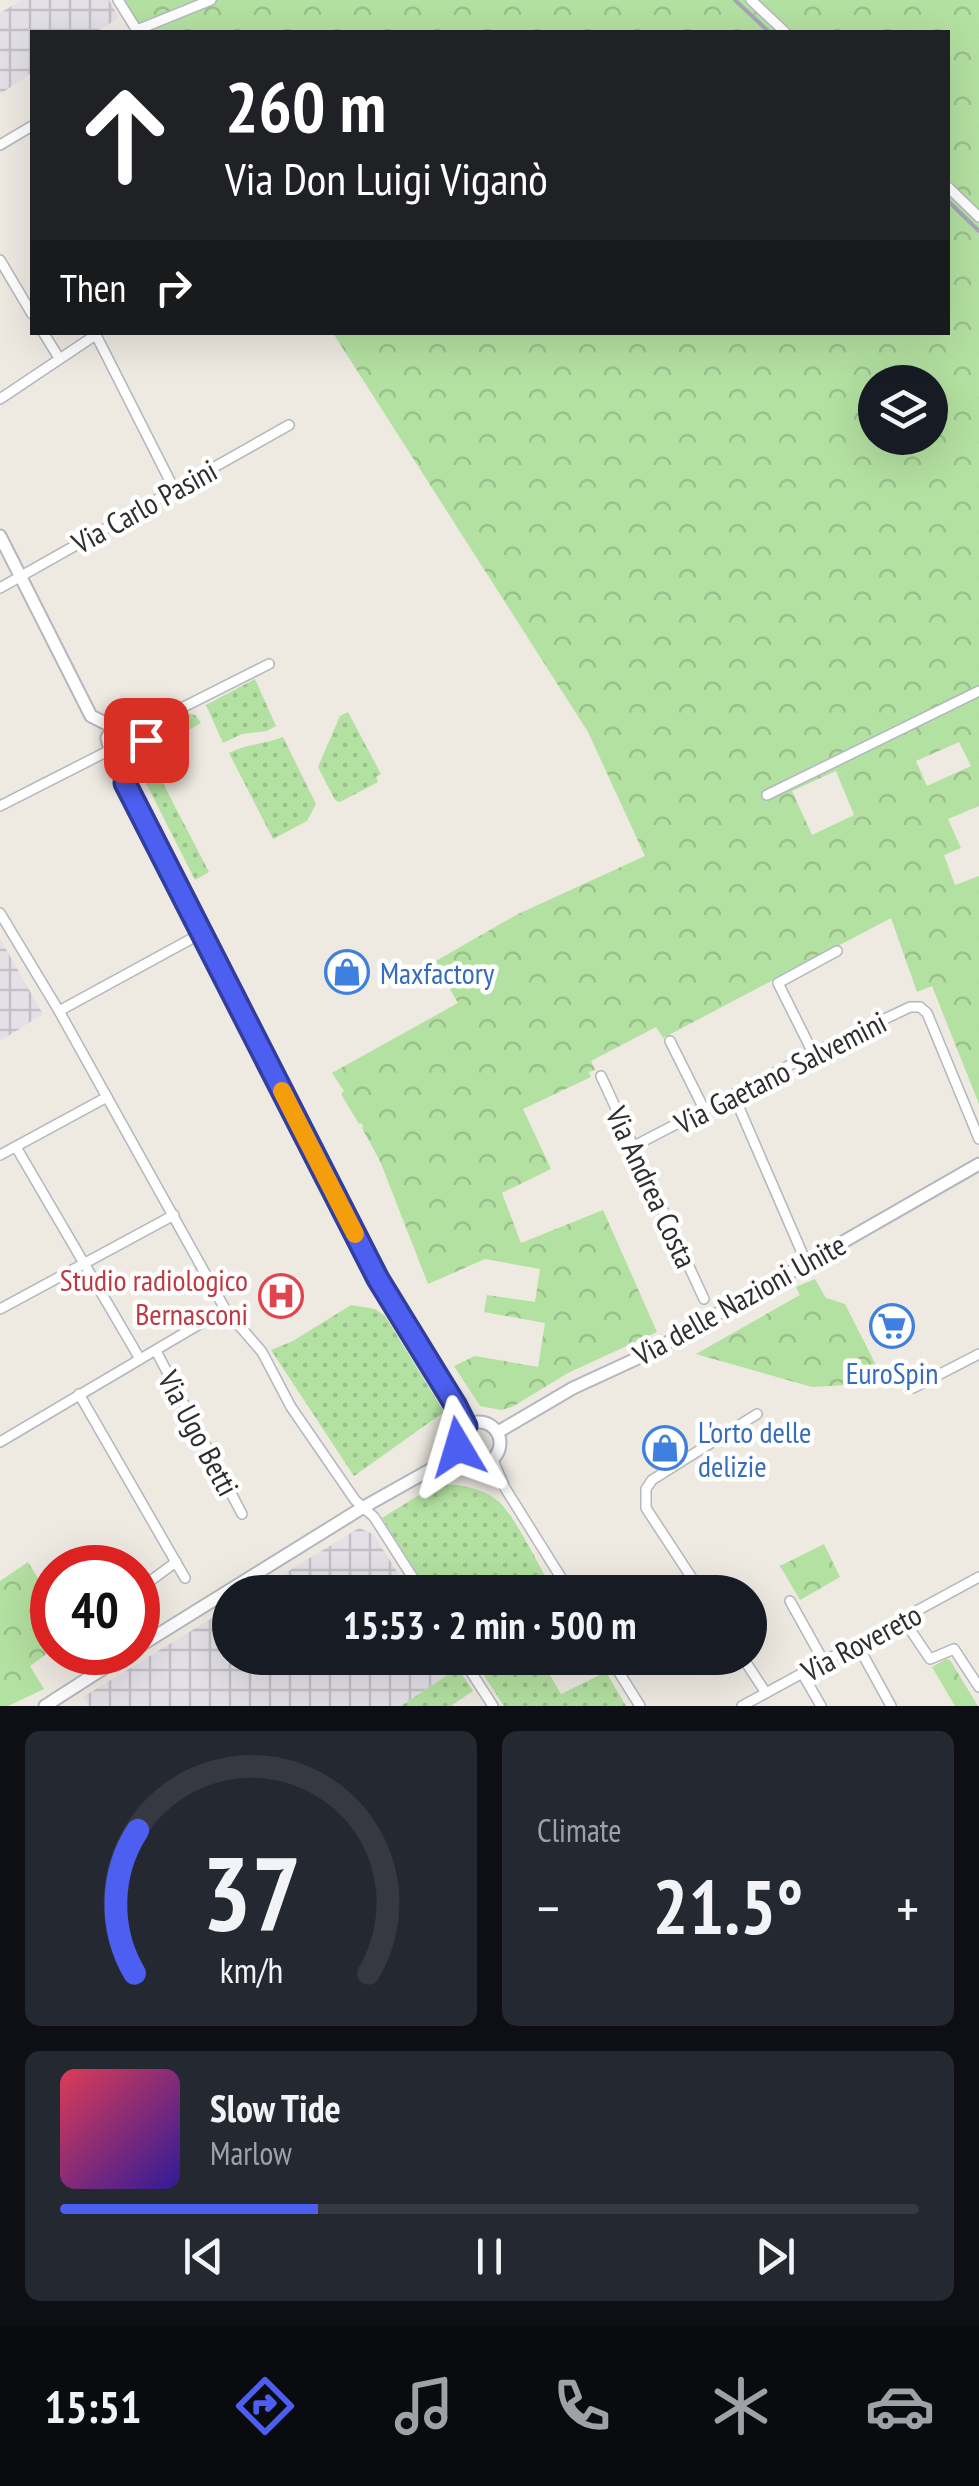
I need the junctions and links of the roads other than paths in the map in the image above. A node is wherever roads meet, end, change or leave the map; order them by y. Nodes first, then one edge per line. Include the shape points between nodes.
1 (118, 0) edge
2 (211, 0) edge
3 (751, 0) edge
4 (137, 30) edge
5 (140, 30) edge
6 (784, 30) edge
7 (30, 127) edge
8 (0, 145) edge
9 (950, 189) edge
10 (979, 217) edge
11 (0, 260) edge
12 (30, 311) edge
13 (46, 335) edge
14 (96, 335) edge
15 (98, 335) edge
16 (59, 358) junction
17 (0, 399) edge
18 (289, 425) dead end
19 (174, 489) junction
20 (0, 536) edge
21 (21, 577) junction
22 (0, 588) edge
23 (269, 664) dead end
24 (979, 691) edge
25 (113, 727) junction
26 (140, 729) junction
27 (108, 750) junction
28 (130, 761) junction
29 (767, 796) dead end
30 (0, 806) edge
31 (0, 914) edge
32 (202, 933) junction
33 (837, 951) dead end
34 (59, 1011) junction
35 (670, 1042) dead end
36 (813, 1053) junction
37 (601, 1076) dead end
38 (734, 1096) junction
39 (107, 1097) junction
40 (706, 1111) junction
41 (979, 1139) edge
42 (16, 1146) junction
43 (634, 1146) junction
44 (0, 1156) edge
45 (979, 1164) edge
46 (174, 1215) junction
47 (84, 1262) junction
48 (806, 1262) junction
49 (704, 1299) dead end
50 (0, 1309) edge
51 (225, 1309) junction
52 (156, 1351) junction
53 (979, 1354) edge
54 (140, 1359) junction
55 (913, 1388) dead end
56 (79, 1394) junction
57 (757, 1414) dead end
58 (466, 1426) junction
59 (498, 1432) junction
60 (0, 1442) edge
61 (460, 1453) junction
62 (493, 1460) junction
63 (362, 1508) junction
64 (242, 1514) dead end
65 (176, 1562) junction
66 (160, 1574) edge
67 (411, 1575) edge
68 (559, 1575) edge
69 (690, 1575) edge
70 (979, 1577) edge
71 (185, 1578) dead end
72 (790, 1601) dead end
73 (903, 1619) junction
74 (160, 1634) edge
75 (857, 1644) junction
76 (824, 1662) junction
77 (802, 1673) junction
78 (94, 1675) edge
79 (473, 1675) edge
80 (621, 1675) edge
81 (754, 1675) edge
82 (979, 1687) edge
83 (766, 1693) junction
84 (45, 1706) edge
85 (493, 1706) edge
86 (640, 1706) edge
87 (742, 1706) edge
88 (821, 1706) edge
89 (890, 1706) edge

1 - 4 street
2 - 5 street
3 - 6 street
7 - 8 street
9 - 10 street
11 - 12 street
13 - 16 street
14 - 16 street
15 - 19 street
16 - 17 street
18 - 19 street, Via Carlo Pasini
19 - 21 street, Via Carlo Pasini
20 - 21 street
21 - 22 street, Via Carlo Pasini
21 - 25 street via 92,716
23 - 26 street
24 - 29 street
25 - 26 street via 130,722
25 - 27 street
26 - 28 street via 145,748
27 - 28 street
27 - 30 street
28 - 32 street via 125,783
31 - 34 street
32 - 34 street
32 - 58 street via 378,1279
33 - 36 street via 778,983
34 - 39 street
35 - 40 street
36 - 38 street, Via Gaetano Salvemini
36 - 41 street, Via Gaetano Salvemini via 920,1007
37 - 43 street, Via Andrea Costa
38 - 40 street, Via Gaetano Salvemini
38 - 48 street
39 - 42 street
39 - 46 street
40 - 43 street, Via Gaetano Salvemini
42 - 44 street
42 - 47 street
43 - 49 street, Via Andrea Costa
45 - 48 street, Via delle Nazioni Unite
46 - 47 street
46 - 51 street
47 - 50 street
47 - 54 street
48 - 59 street, Via delle Nazioni Unite
51 - 52 street
51 - 63 street via 262,1352
52 - 54 street
52 - 64 street, Via Ugo Betti
53 - 55 street
54 - 56 street
56 - 60 street
56 - 65 street
57 - 69 street via 646,1489 646,1508
58 - 59 street via 486,1422
58 - 61 street
59 - 62 street via 501,1447
61 - 62 street via 479,1464
61 - 63 street
62 - 68 street
63 - 67 street
63 - 74 street
65 - 66 street
65 - 71 street
70 - 73 street, Via Rovereto
72 - 76 street
73 - 75 street, Via Rovereto
73 - 82 street via 930,1659 954,1649
75 - 76 street, Via Rovereto
75 - 89 street
76 - 77 street, Via Rovereto
77 - 83 street, Via Rovereto
77 - 88 street
78 - 84 street
79 - 85 street
80 - 86 street
81 - 83 street
83 - 87 street, Via Rovereto

